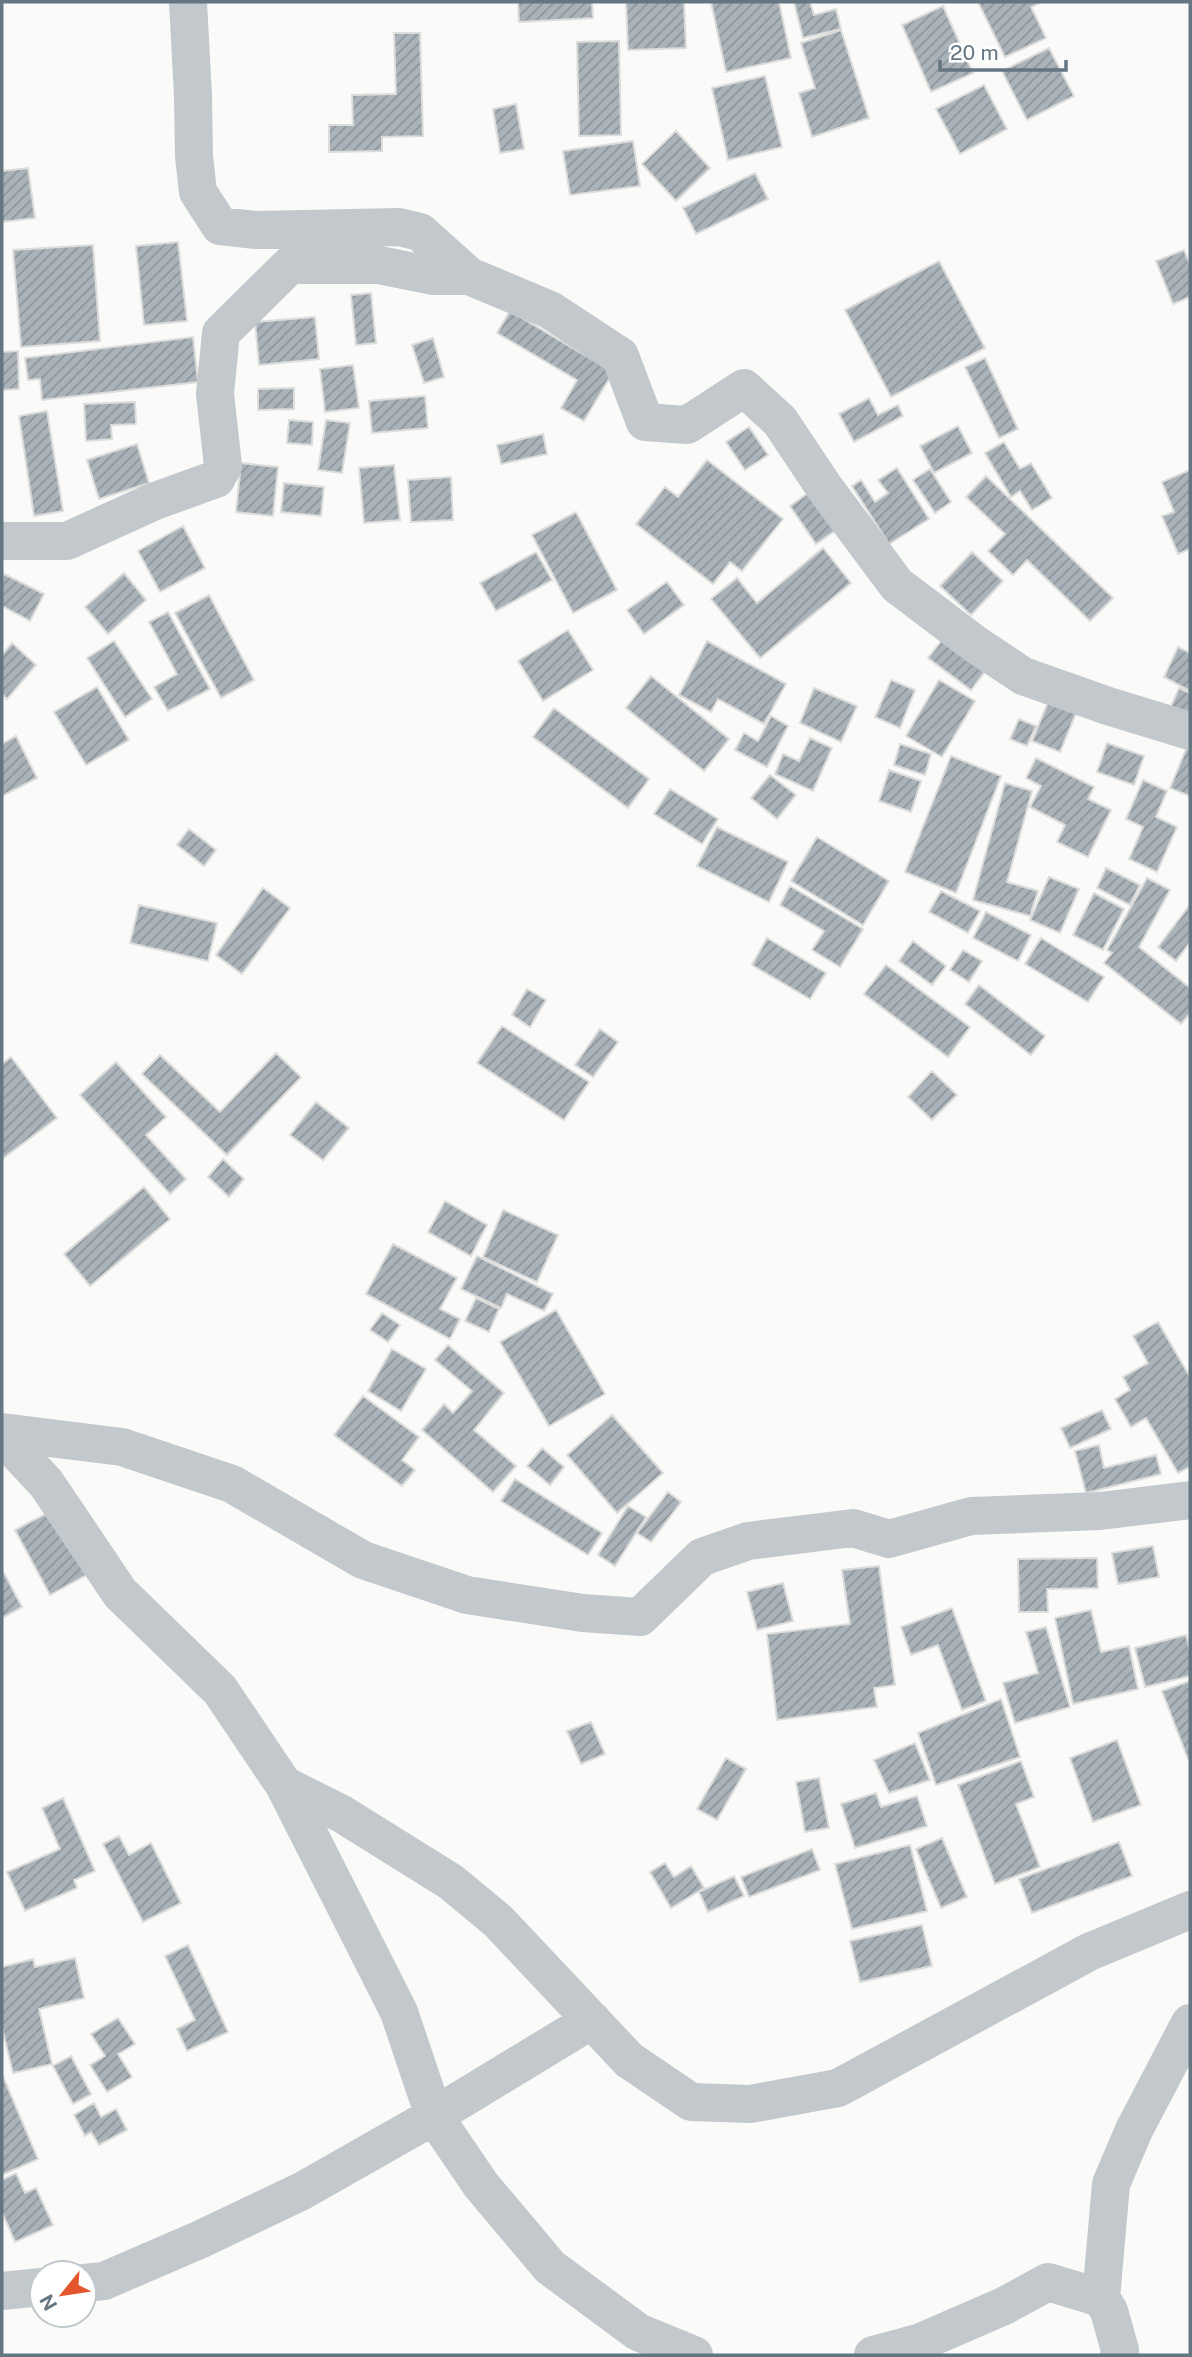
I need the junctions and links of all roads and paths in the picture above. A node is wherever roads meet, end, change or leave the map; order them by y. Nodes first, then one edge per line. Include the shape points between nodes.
1 (188, 2) edge
2 (469, 276) junction
3 (2, 541) edge
4 (1190, 731) edge
5 (2, 1434) edge
6 (1190, 1500) edge
7 (284, 1784) junction
8 (1190, 1910) edge
9 (592, 2020) junction
10 (1190, 2023) edge
11 (434, 2116) junction
12 (98, 2282) edge
13 (28, 2288) edge
14 (2, 2291) edge
15 (1101, 2298) junction
16 (694, 2355) edge
17 (873, 2355) edge
18 (1119, 2355) edge

1 - 2 street via 198,192 220,226 256,230 399,227 419,232
2 - 3 street via 434,276 379,265 290,265 221,334 215,394 223,466 216,479 67,541
2 - 4 street via 550,310 620,356 645,422 687,425 744,388 780,421 897,585 1023,676
5 - 6 street via 122,1447 232,1483 363,1560 467,1595 640,1617 702,1558 748,1541 853,1528 889,1539 971,1516 1100,1511
5 - 7 street via 46,1483 120,1593 220,1690
7 - 9 street via 451,1882 498,1922
7 - 11 street via 399,2012
8 - 9 street via 1089,1952 825,2091 750,2104 691,2102 629,2060
9 - 11 street
10 - 15 street via 1111,2184
11 - 12 street via 302,2191
11 - 16 street via 481,2185 550,2267 638,2332
13 - 14 street
15 - 17 street via 1048,2282 921,2343
15 - 18 street via 1109,2311

